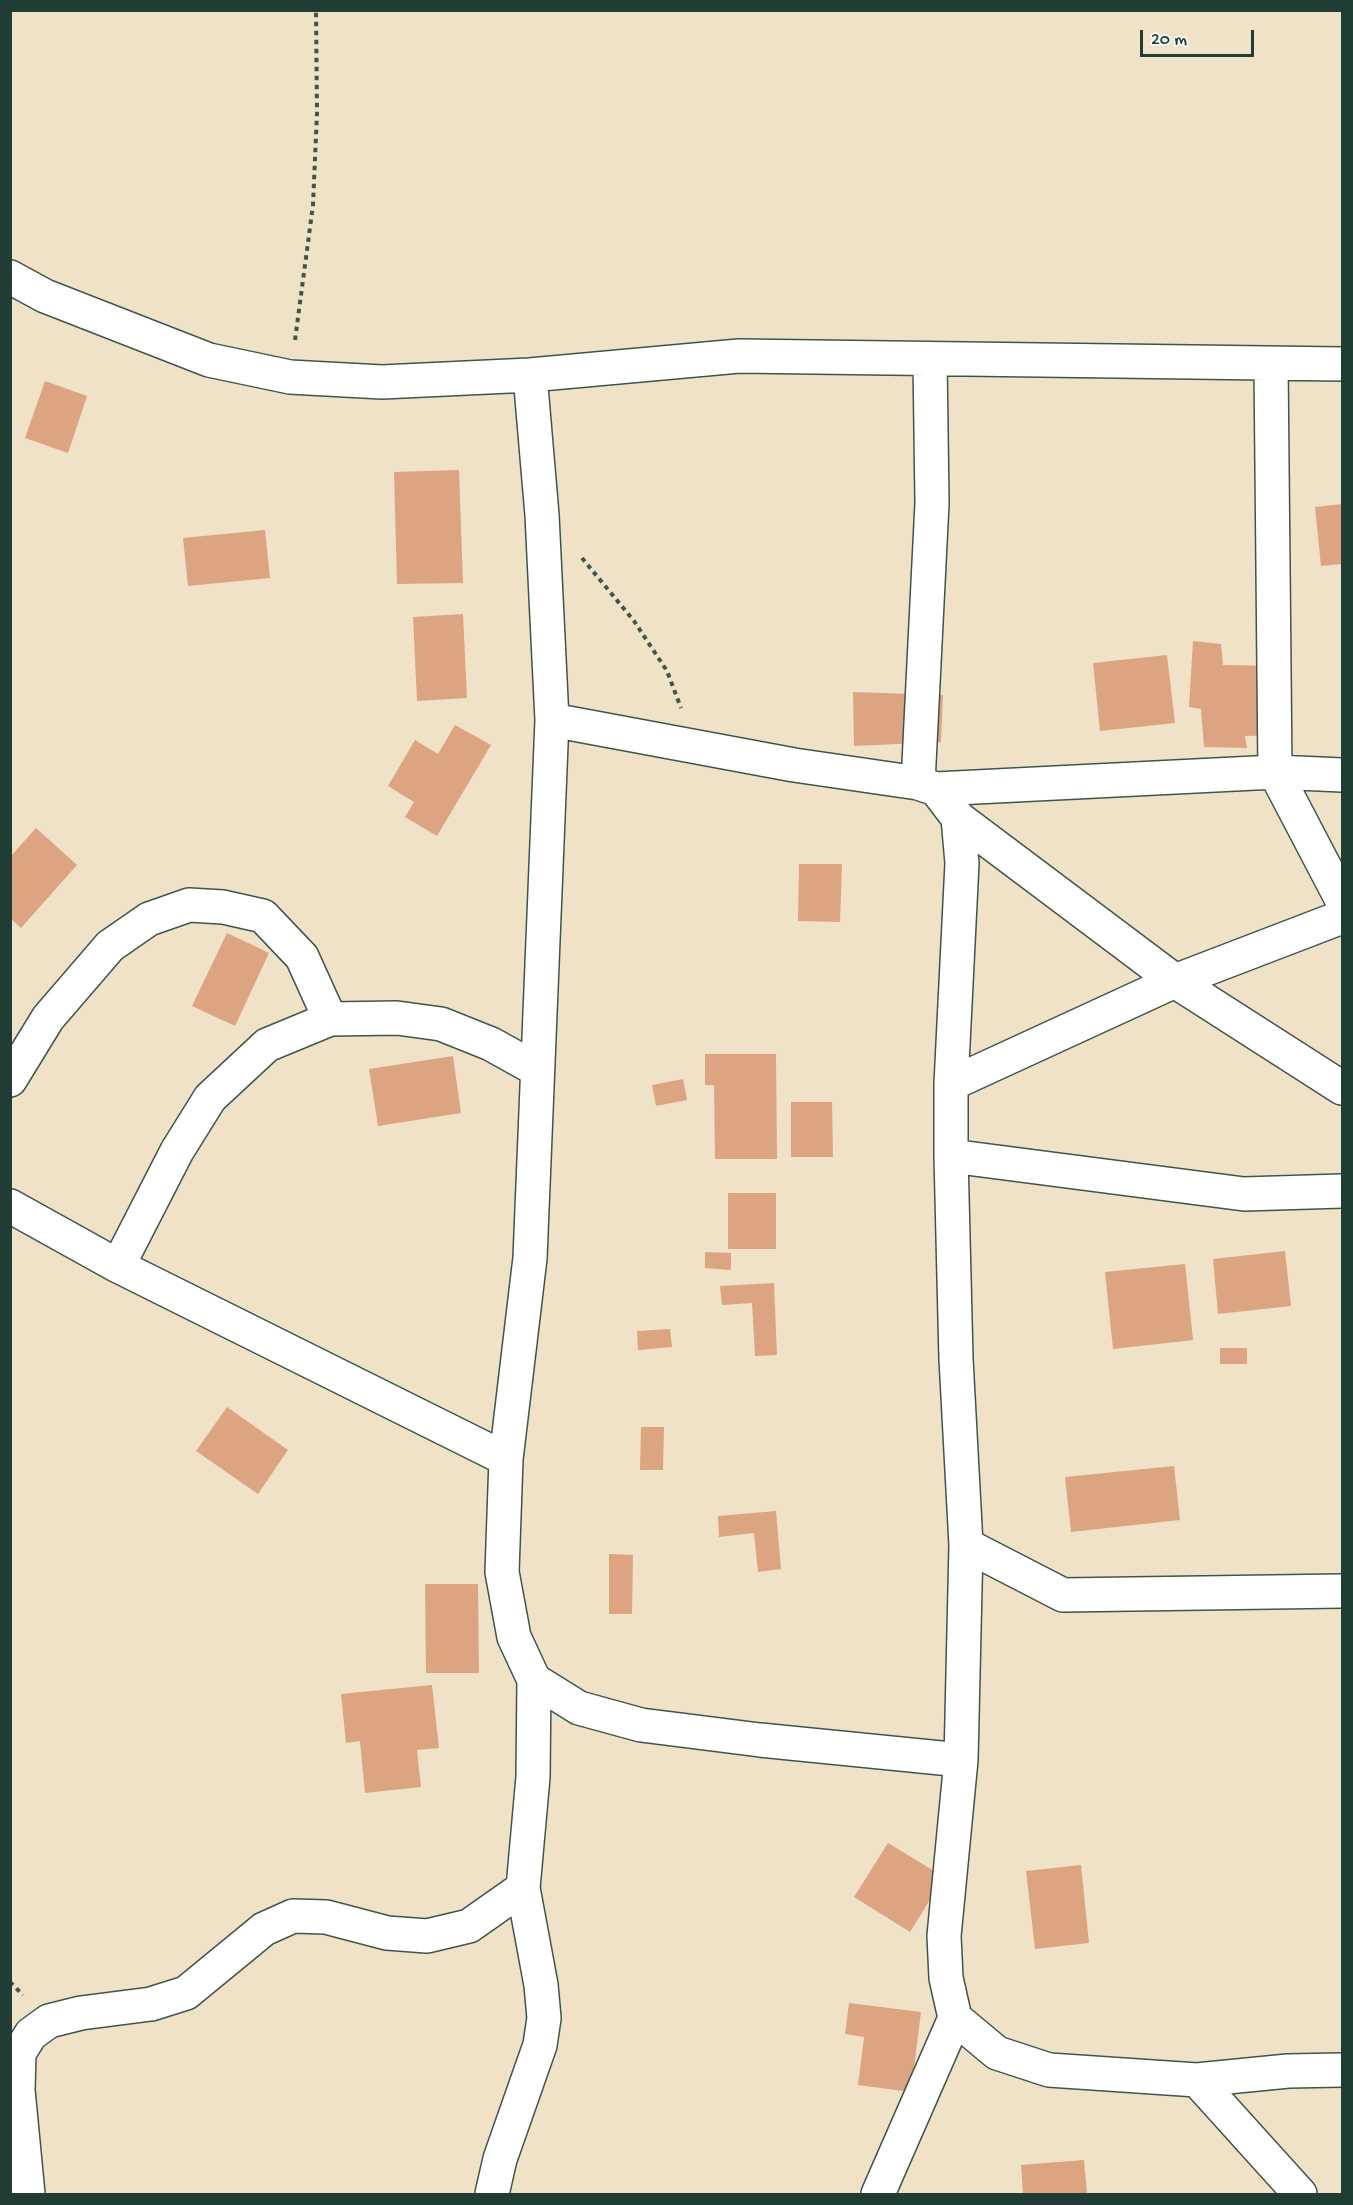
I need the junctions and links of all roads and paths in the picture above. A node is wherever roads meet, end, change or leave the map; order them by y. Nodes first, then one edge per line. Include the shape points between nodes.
1 (316, 10) edge
2 (10, 277) edge
3 (930, 359) junction
4 (1271, 364) junction
5 (1342, 364) edge
6 (530, 375) junction
7 (290, 377) junction
8 (542, 515) junction
9 (552, 720) junction
10 (695, 748) junction
11 (1275, 772) junction
12 (1342, 775) edge
13 (927, 786) junction
14 (958, 818) junction
15 (1342, 900) edge
16 (1342, 917) edge
17 (1175, 981) junction
18 (330, 1019) junction
19 (536, 1069) junction
20 (10, 1080) edge
21 (951, 1083) junction
22 (1342, 1088) edge
23 (951, 1155) junction
24 (1342, 1191) edge
25 (10, 1206) edge
26 (118, 1266) junction
27 (506, 1459) junction
28 (966, 1545) junction
29 (1342, 1591) edge
30 (534, 1680) junction
31 (961, 1760) junction
32 (523, 1888) junction
33 (955, 2018) junction
34 (21, 2029) edge
35 (1342, 2070) edge
36 (1197, 2080) junction
37 (28, 2194) edge
38 (492, 2194) edge
39 (878, 2194) edge
40 (1300, 2194) edge

1 - 7 path via 318,113 313,205
2 - 7 street via 45,296 209,360
3 - 4 street
3 - 6 street via 739,357
3 - 13 street via 932,503
4 - 5 street
4 - 11 street
6 - 7 street via 382,381
6 - 8 street
8 - 9 street
8 - 10 path via 620,604 667,670
9 - 10 street
9 - 19 street
10 - 13 street
11 - 12 street
11 - 13 street
11 - 15 street
13 - 14 street
14 - 17 street
14 - 21 street via 962,863
16 - 17 street
17 - 21 street
17 - 22 street
18 - 19 street via 397,1018 441,1024 491,1044
18 - 20 street via 302,957 263,916 223,907 189,905 149,919 110,946 48,1018
18 - 26 street via 267,1045 210,1098 177,1151
19 - 27 street via 530,1258
21 - 23 street
23 - 24 street via 1244,1194
23 - 28 street
25 - 26 street
26 - 27 street
27 - 30 street via 502,1572 514,1637
28 - 29 street via 1063,1595
28 - 31 street
30 - 31 street via 579,1707 641,1725
30 - 32 street via 533,1777
31 - 33 street via 944,1936 946,1978
32 - 34 street via 469,1926 427,1936 387,1933 326,1917 293,1916 264,1929 186,1993 151,2004 81,2013
32 - 38 street via 544,2018 540,2045 500,2159
33 - 36 street via 997,2053 1049,2070
33 - 39 street
34 - 37 street via 18,2090
35 - 36 street
36 - 40 street

